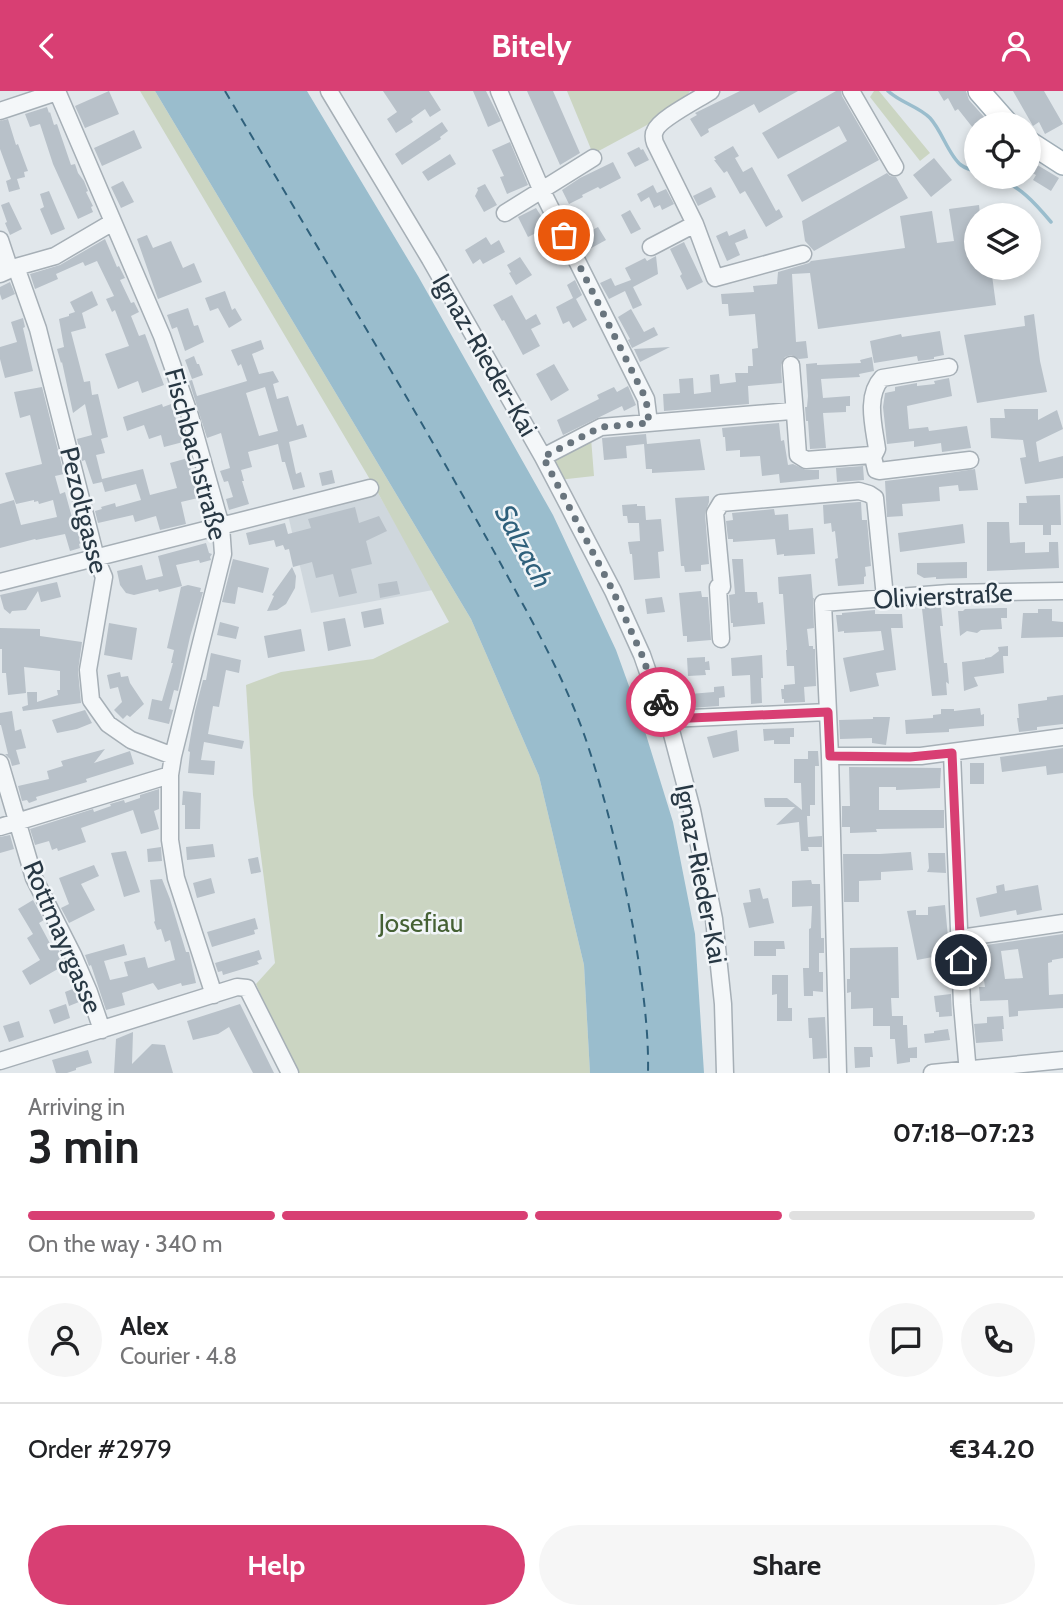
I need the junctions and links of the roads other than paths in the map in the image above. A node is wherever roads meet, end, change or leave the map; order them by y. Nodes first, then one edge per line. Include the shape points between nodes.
1 (329, 91) edge
2 (499, 91) edge
3 (711, 91) edge
4 (979, 91) edge
5 (57, 92) edge
6 (859, 92) edge
7 (0, 111) edge
8 (997, 112) edge
9 (1041, 150) edge
10 (593, 158) dead end
11 (1063, 164) edge
12 (895, 167) dead end
13 (541, 189) junction
14 (505, 213) dead end
15 (113, 222) junction
16 (695, 223) junction
17 (0, 240) edge
18 (651, 247) dead end
19 (803, 254) dead end
20 (9, 270) edge
21 (791, 365) dead end
22 (949, 367) dead end
23 (795, 414) junction
24 (649, 423) junction
25 (543, 457) junction
26 (970, 460) dead end
27 (875, 464) junction
28 (370, 488) dead end
29 (869, 493) junction
30 (221, 526) junction
31 (96, 558) junction
32 (0, 582) edge
33 (1063, 591) edge
34 (885, 597) junction
35 (721, 639) dead end
36 (828, 712) junction
37 (668, 719) junction
38 (1063, 737) edge
39 (952, 753) junction
40 (173, 756) junction
41 (830, 756) junction
42 (0, 763) edge
43 (170, 775) junction
44 (16, 822) junction
45 (0, 827) edge
46 (1063, 923) edge
47 (960, 938) junction
48 (214, 995) junction
49 (102, 1030) junction
50 (0, 1061) edge
51 (1063, 1061) edge
52 (968, 1071) edge
53 (290, 1073) edge
54 (725, 1073) edge
55 (838, 1073) edge
56 (932, 1073) edge

1 - 25 street, Ignaz-Rieder-Kai
2 - 13 street
3 - 16 street via 666,119 654,137
4 - 8 main road
5 - 7 street
5 - 15 street, Fischbachstraße
6 - 12 street
9 - 11 main road
10 - 13 street
13 - 14 street
13 - 24 street via 646,399
15 - 20 street via 55,256
15 - 30 street, Fischbachstraße via 162,336
16 - 18 street
16 - 19 street via 715,278
17 - 20 street, Pezoltgasse
20 - 31 street, Pezoltgasse via 38,329
21 - 23 street
22 - 27 street via 882,378 877,383 872,396
23 - 24 street
23 - 27 street via 797,451 802,458 871,455
24 - 25 street via 601,427
25 - 37 street, Ignaz-Rieder-Kai via 613,591
26 - 27 street
27 - 29 street via 876,486
28 - 30 street
29 - 34 street via 875,498
29 - 35 street via 721,503 715,513
30 - 31 street
30 - 40 street, Fischbachstraße via 223,554
31 - 32 street
31 - 40 street, Pezoltgasse via 104,577 88,670 91,701 108,724 131,740
33 - 34 street, Olivierstraße
34 - 36 street, Olivierstraße via 823,603
36 - 37 street
36 - 41 street
37 - 54 street, Ignaz-Rieder-Kai via 714,919
38 - 39 street
39 - 41 street
39 - 47 street
40 - 43 street, Fischbachstraße
41 - 55 street
42 - 44 street, Rottmayrgasse
43 - 44 street
43 - 48 street, Fischbachstraße via 170,840 176,878
44 - 45 street
44 - 49 street, Rottmayrgasse via 34,877 73,955
46 - 47 street
47 - 52 street
48 - 49 street
48 - 53 street via 247,988
49 - 50 street
51 - 52 street
52 - 56 street

